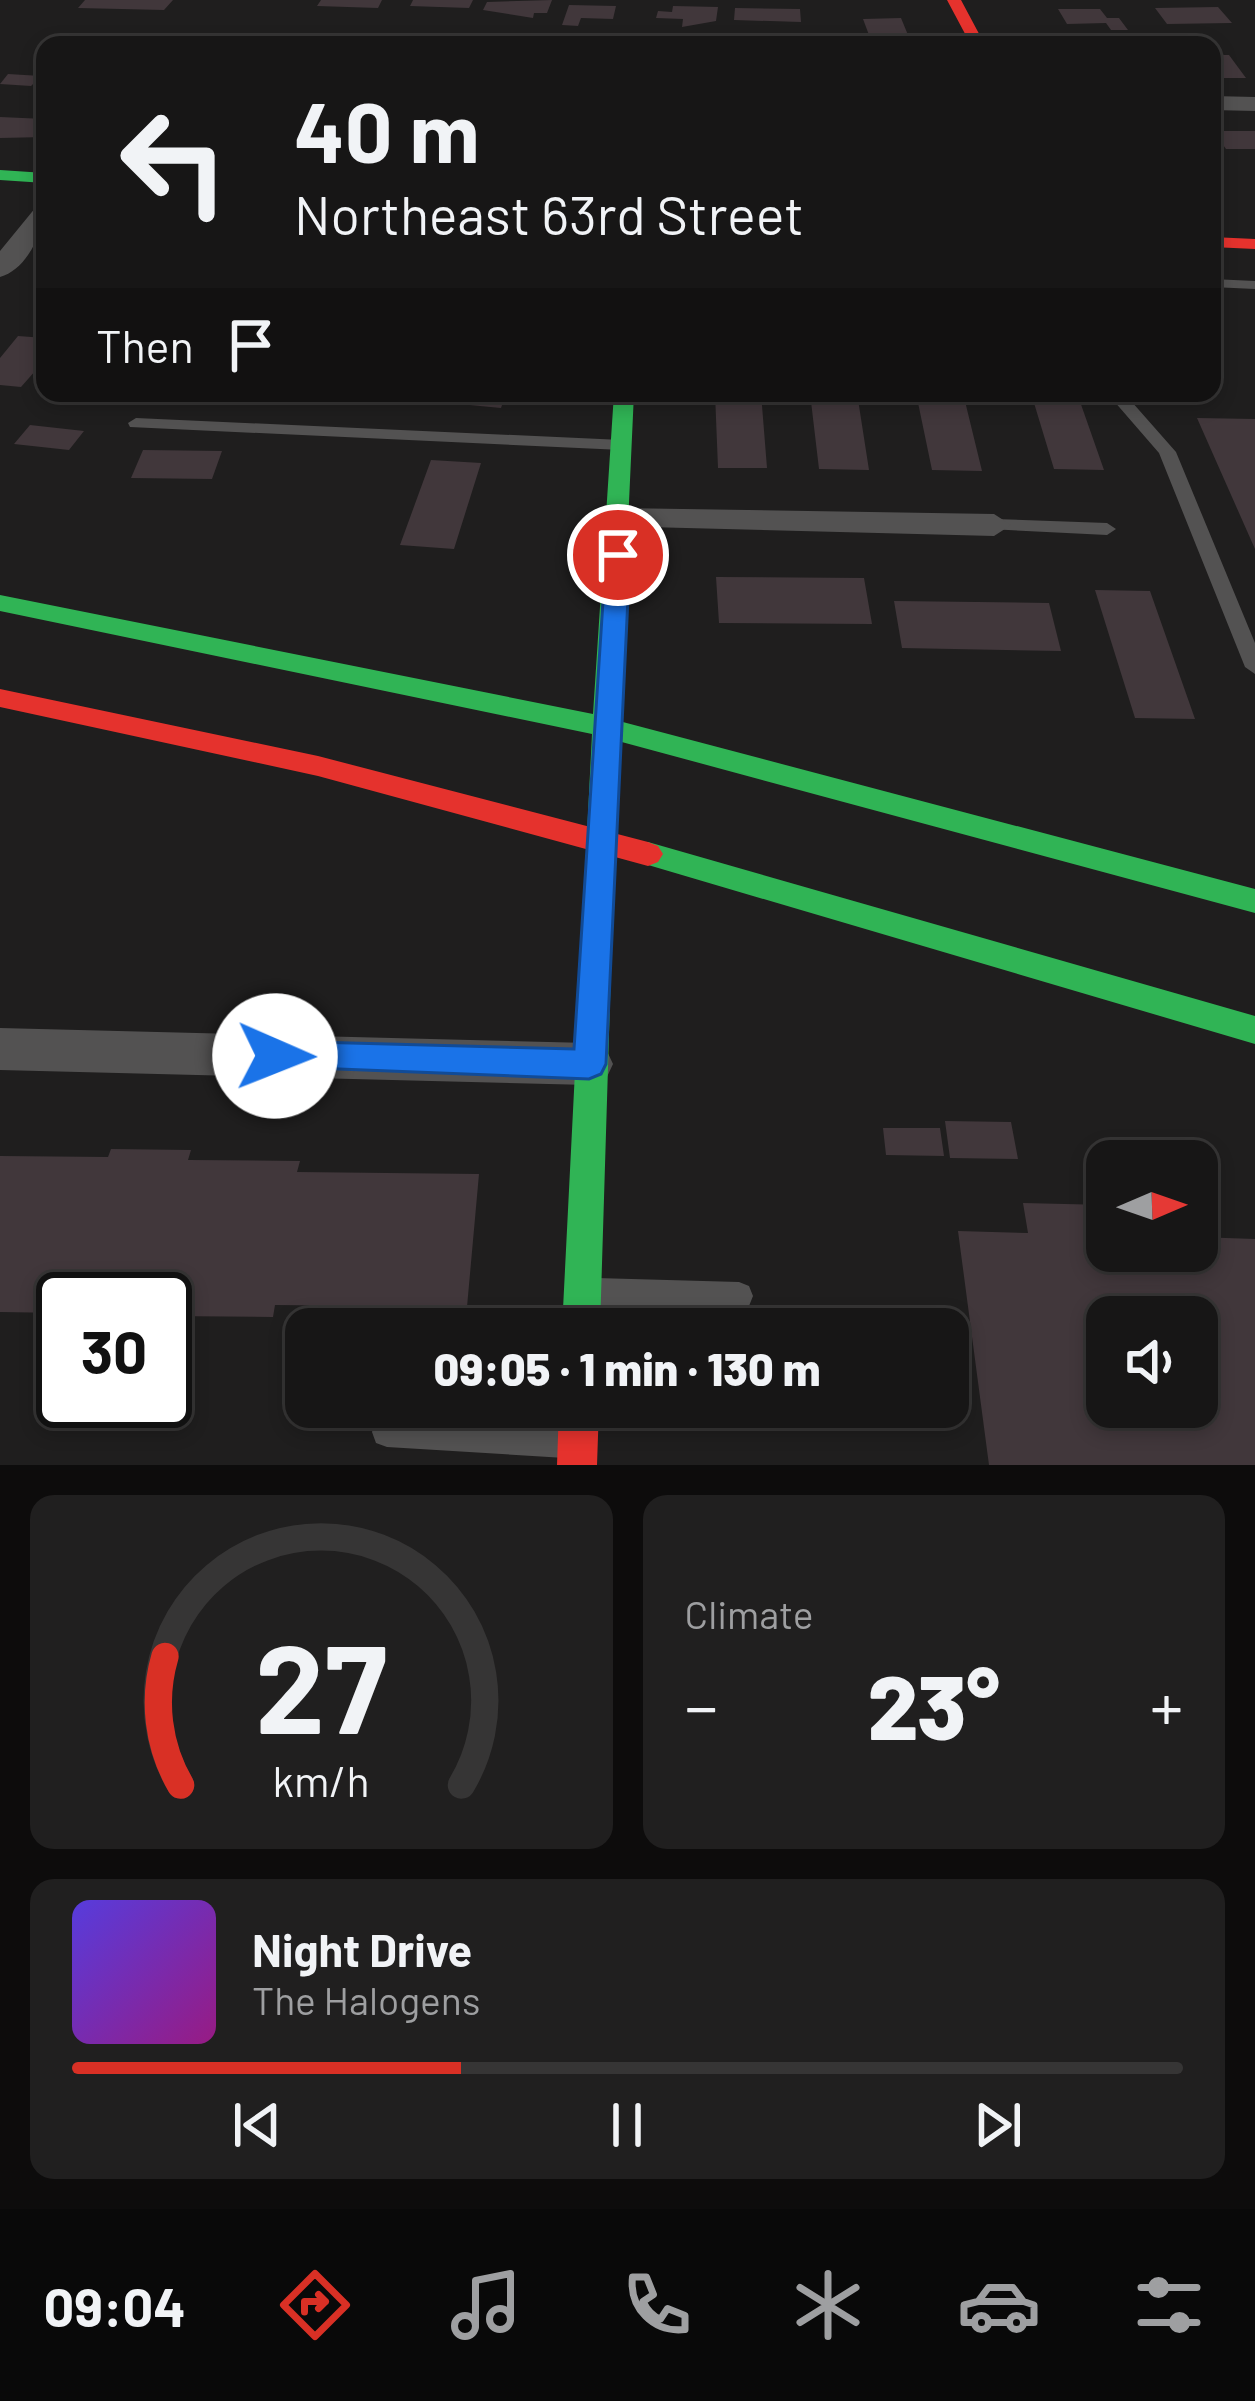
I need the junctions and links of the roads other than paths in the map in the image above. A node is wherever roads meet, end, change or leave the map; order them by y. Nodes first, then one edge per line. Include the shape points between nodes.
1 (954, 0) edge
2 (973, 36) edge
3 (1221, 103) edge
4 (1255, 104) edge
5 (0, 175) edge
6 (36, 177) edge
7 (36, 223) edge
8 (1221, 242) edge
9 (1255, 244) edge
10 (0, 269) edge
11 (1221, 283) edge
12 (1255, 285) edge
13 (624, 402) edge
14 (1123, 402) edge
15 (136, 423) dead end
16 (622, 445) junction
17 (620, 519) junction
18 (994, 525) joint
19 (1107, 529) dead end
20 (0, 603) edge
21 (1255, 667) edge
22 (0, 698) edge
23 (1255, 901) edge
24 (1255, 1030) edge
25 (0, 1049) edge
26 (589, 1064) junction
27 (583, 1292) junction
28 (739, 1296) dead end
29 (582, 1308) edge
30 (387, 1432) dead end
31 (577, 1454) edge

1 - 2 main road
3 - 4 street
5 - 6 main road
7 - 10 street
8 - 9 main road
11 - 12 lane
13 - 16 main road
14 - 21 lane via 1167,452
15 - 16 lane
16 - 17 main road
17 - 18 street
17 - 26 main road
18 - 19 lane
20 - 23 main road via 539,710
22 - 24 main road via 337,770 670,857
25 - 26 street
26 - 27 main road
27 - 28 lane
27 - 29 main road
30 - 31 lane

